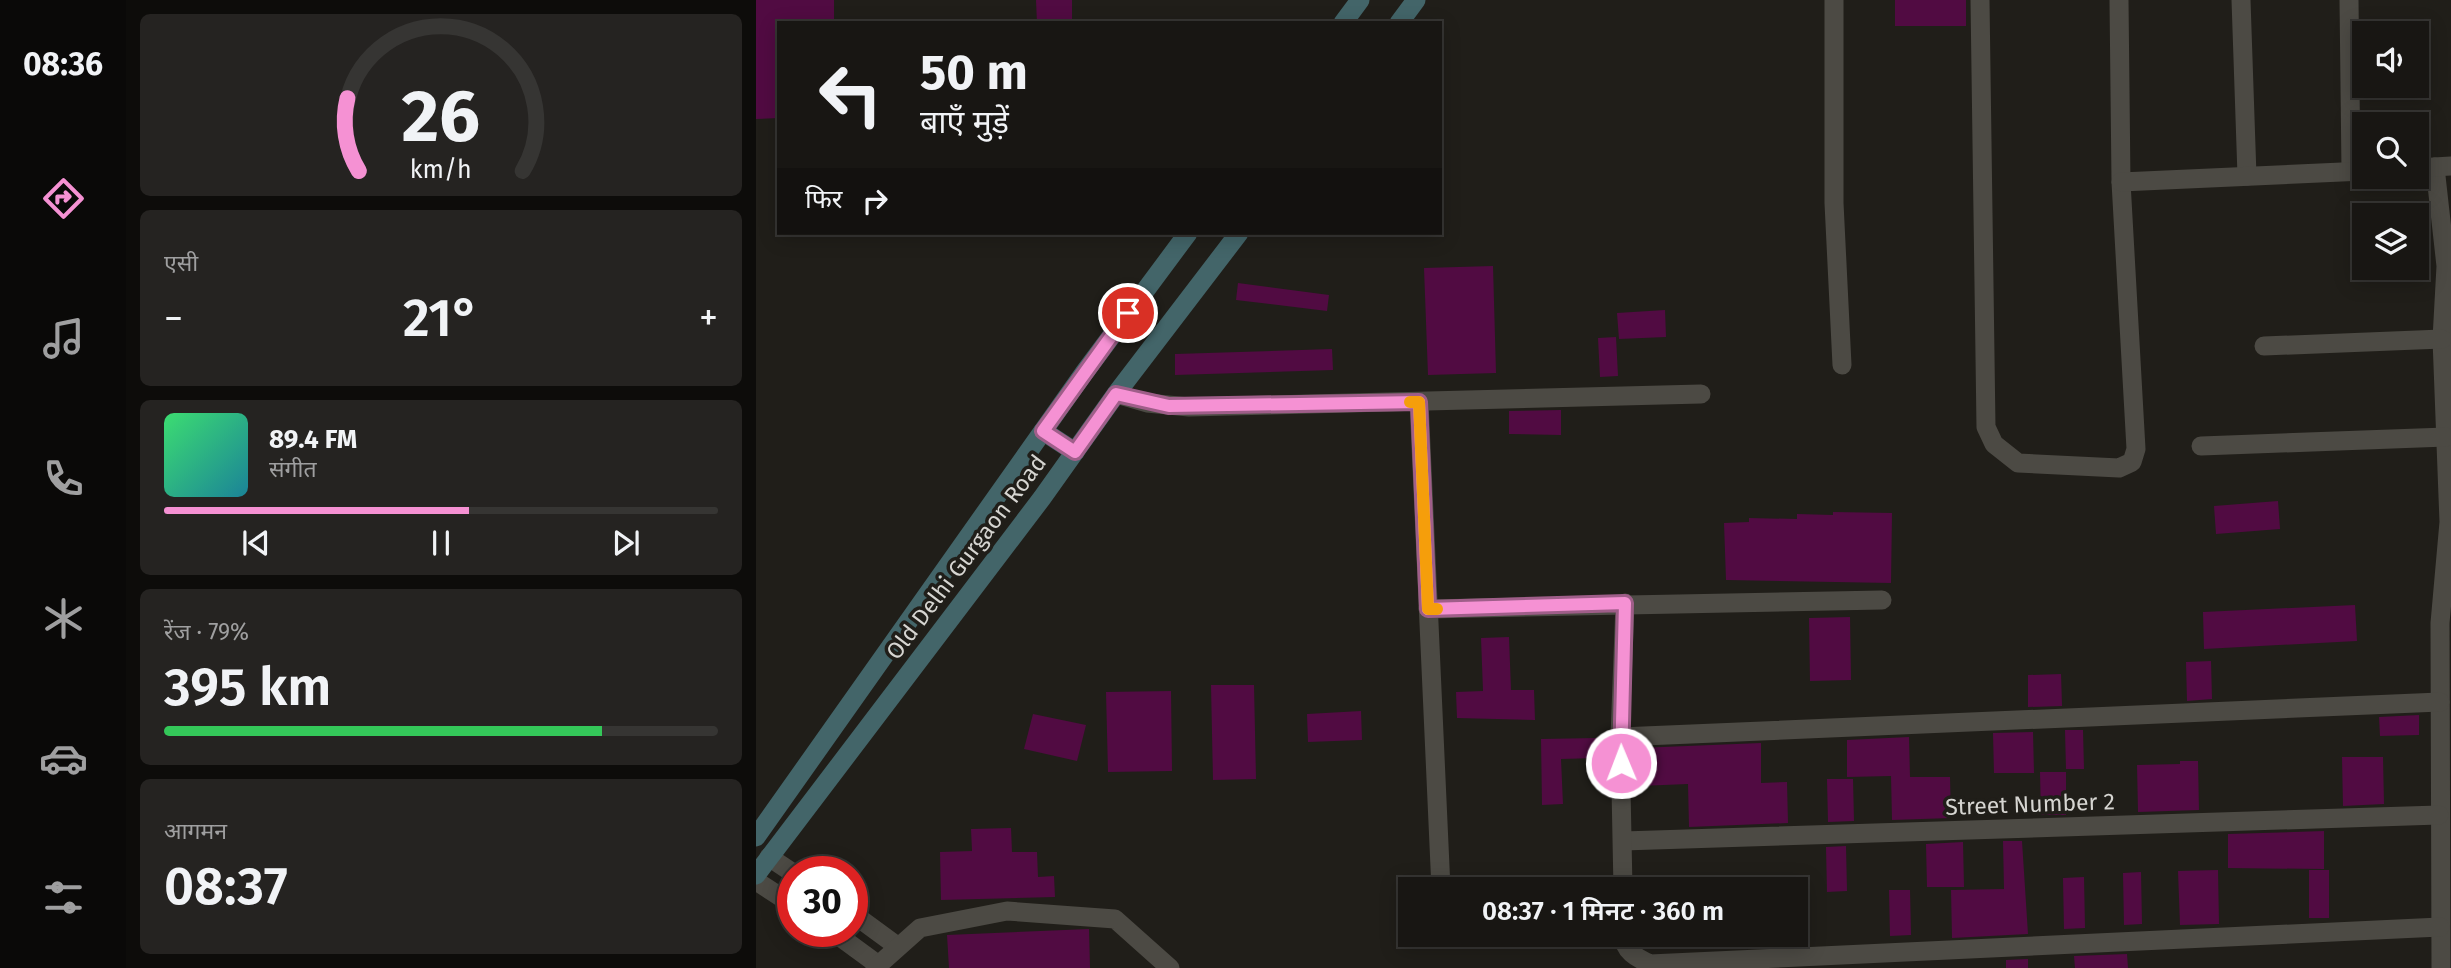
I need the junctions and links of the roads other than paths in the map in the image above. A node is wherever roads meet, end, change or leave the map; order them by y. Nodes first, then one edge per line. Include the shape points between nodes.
1 (1360, 0) edge
2 (1416, 0) edge
3 (1834, 0) edge
4 (1980, 0) edge
5 (2119, 0) edge
6 (2241, 0) edge
7 (2349, 0) edge
8 (1344, 21) edge
9 (1400, 21) edge
10 (2355, 112) edge
11 (2434, 167) edge
12 (2352, 171) edge
13 (2247, 176) junction
14 (2121, 182) junction
15 (1187, 235) edge
16 (1236, 235) edge
17 (2449, 266) edge
18 (2264, 346) dead end
19 (2445, 348) edge
20 (1842, 365) dead end
21 (1116, 394) junction
22 (1701, 394) dead end
23 (1419, 402) junction
24 (2447, 430) edge
25 (1043, 431) junction
26 (2201, 446) dead end
27 (1075, 452) junction
28 (2450, 522) edge
29 (1882, 600) dead end
30 (1625, 603) junction
31 (1428, 609) junction
32 (2446, 623) edge
33 (2440, 702) junction
34 (1620, 737) junction
35 (2439, 816) junction
36 (756, 838) edge
37 (1623, 841) junction
38 (769, 858) junction
39 (777, 863) edge
40 (756, 875) edge
41 (1440, 877) edge
42 (1623, 877) edge
43 (756, 881) edge
44 (777, 895) edge
45 (868, 925) edge
46 (2440, 926) junction
47 (897, 946) junction
48 (852, 947) edge
49 (1627, 947) edge
50 (876, 966) edge
51 (1170, 968) edge
52 (2441, 968) edge

1 - 8 main road
2 - 9 main road
3 - 20 street via 1834,203
4 - 14 street via 1986,427 1994,444 2018,463 2119,468 2136,457
5 - 14 street
6 - 13 street
7 - 10 street
11 - 17 street
12 - 13 street
13 - 14 street
15 - 25 main road, Old Delhi Gurgaon Road
16 - 21 main road, Old Delhi Gurgaon Road
17 - 19 street
18 - 19 street
19 - 24 street
21 - 23 street via 1169,406
21 - 27 main road, Old Delhi Gurgaon Road
22 - 23 street
23 - 31 street
24 - 26 street
24 - 28 street
25 - 27 main road
25 - 36 main road, Old Delhi Gurgaon Road
27 - 38 main road, Old Delhi Gurgaon Road
28 - 32 street
29 - 30 street
30 - 31 street
30 - 34 street
31 - 41 street
32 - 33 street
33 - 34 street
33 - 35 street
34 - 37 street
35 - 37 street, Street Number 2
35 - 46 street
37 - 42 street
38 - 39 street
38 - 40 main road, Old Delhi Gurgaon Road
43 - 44 street
45 - 47 street
46 - 49 street via 1650,964 1634,957
46 - 52 street
47 - 50 street
47 - 51 street via 920,928 1007,911 1076,914 1115,919
48 - 50 street

